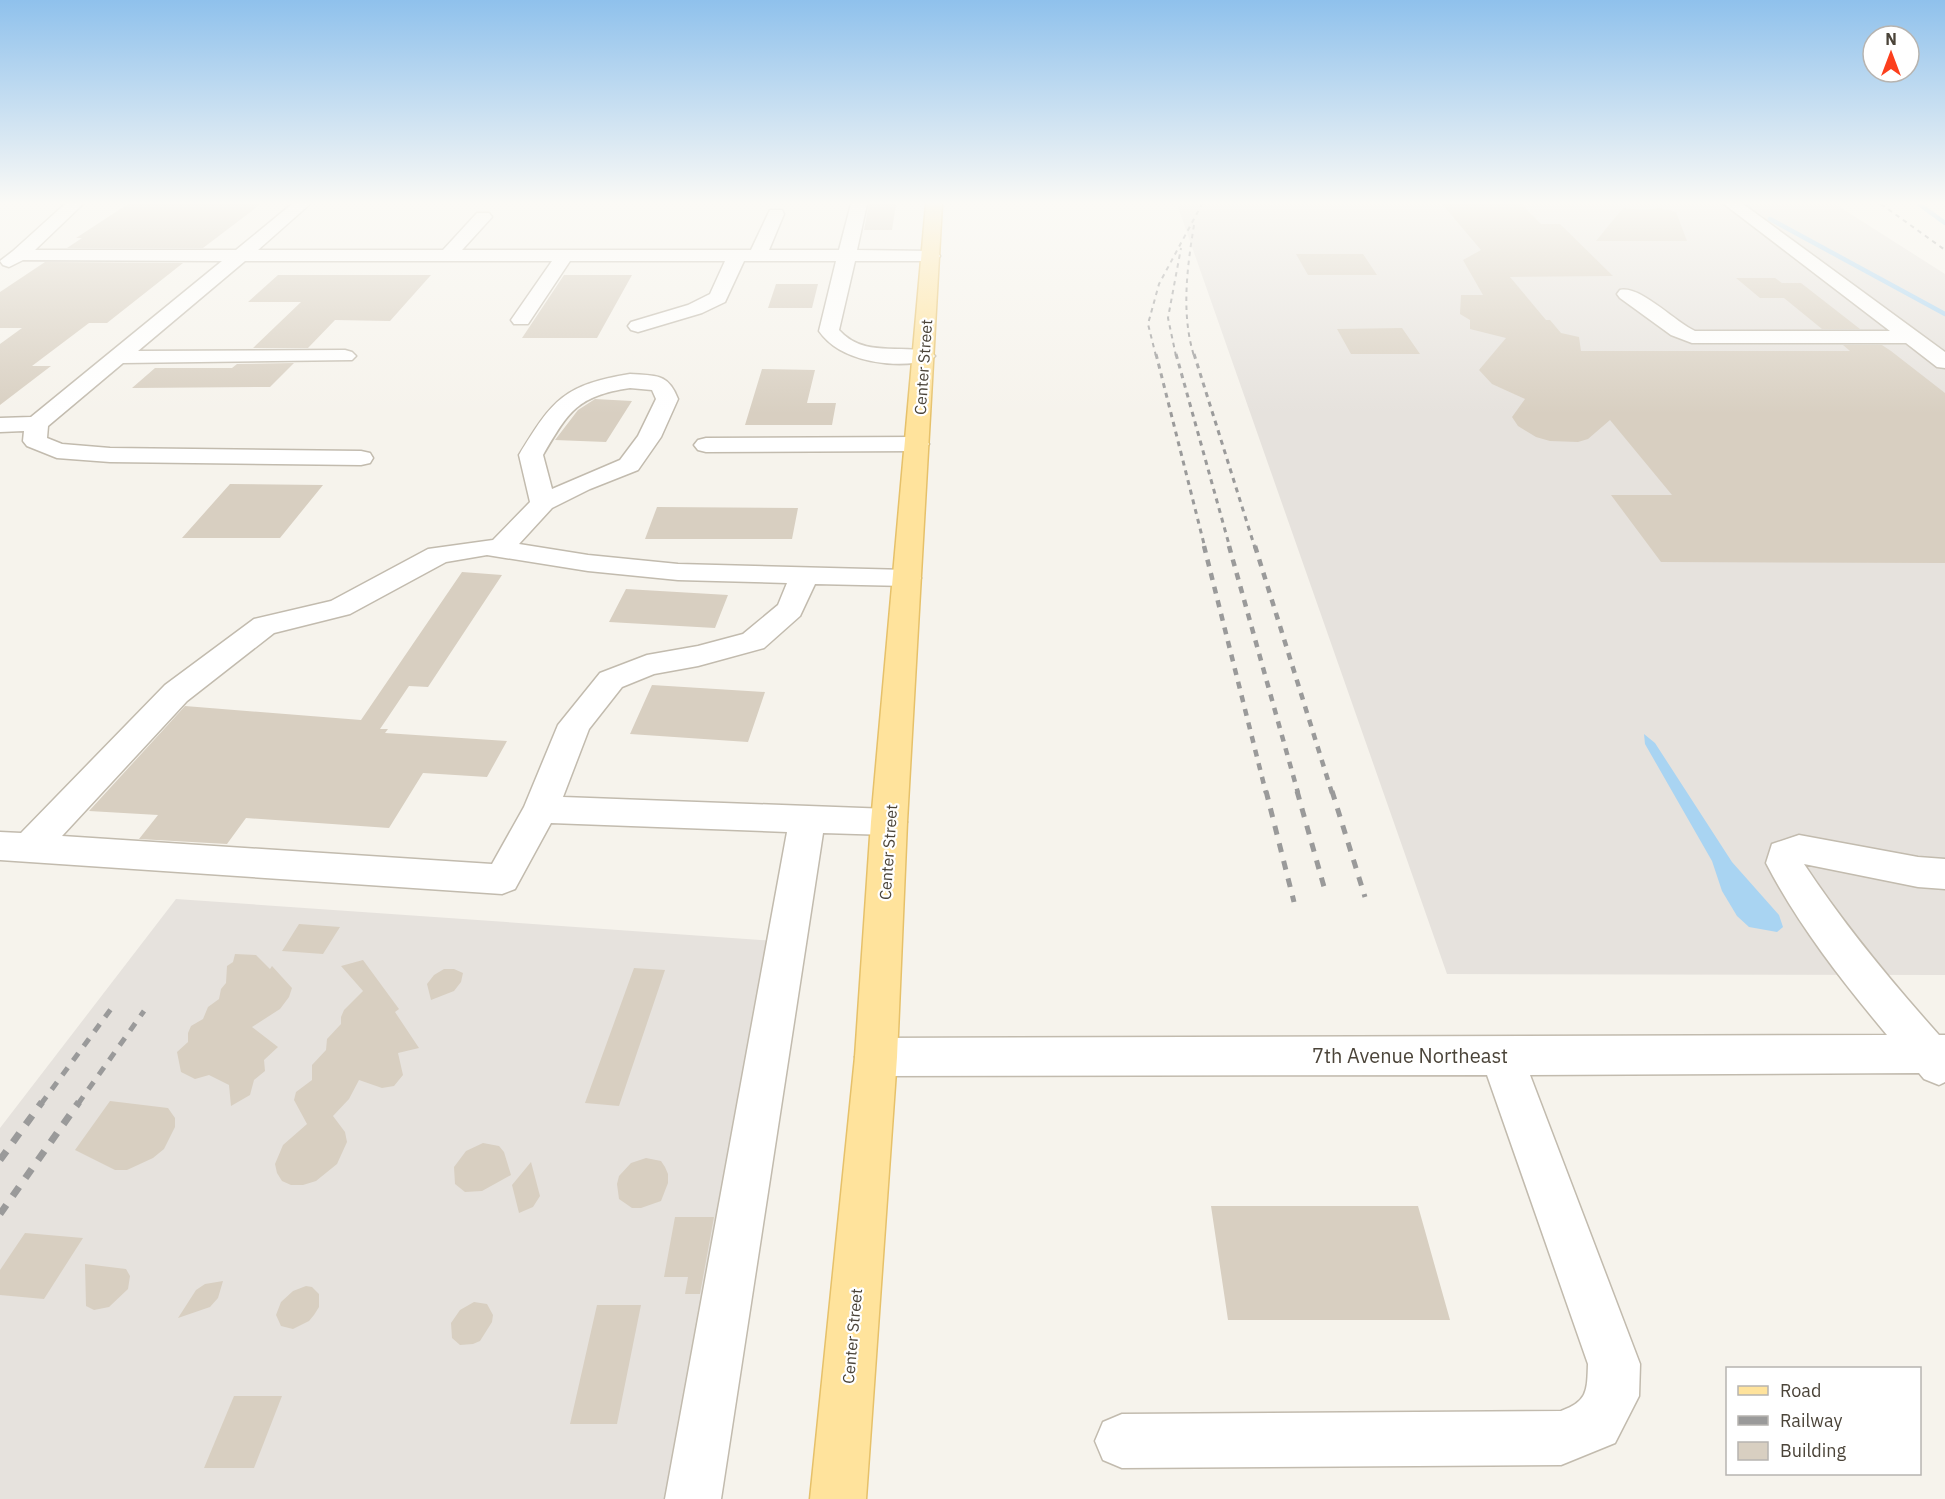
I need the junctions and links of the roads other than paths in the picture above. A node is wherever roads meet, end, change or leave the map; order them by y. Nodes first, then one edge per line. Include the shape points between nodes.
1 (217, 274) edge
2 (556, 274) edge
3 (728, 274) edge
4 (843, 274) edge
5 (930, 274) edge
6 (1827, 274) edge
7 (1627, 294) dead end
8 (521, 320) dead end
9 (638, 326) dead end
10 (1912, 337) junction
11 (345, 356) dead end
12 (924, 356) junction
13 (118, 357) junction
14 (1945, 362) edge
15 (0, 424) edge
16 (37, 424) junction
17 (917, 444) junction
18 (706, 445) dead end
19 (361, 458) dead end
20 (543, 503) junction
21 (500, 549) junction
22 (804, 577) junction
23 (907, 578) junction
24 (541, 809) junction
25 (807, 820) junction
26 (889, 822) junction
27 (15, 846) edge
28 (1945, 874) edge
29 (1501, 1055) junction
30 (876, 1057) junction
31 (1940, 1060) edge
32 (1122, 1441) dead end
33 (693, 1499) edge
34 (838, 1499) edge

1 - 13 street
2 - 8 street
3 - 9 street via 718,298
4 - 12 street via 829,331 835,340 858,351
5 - 12 main road, Center Street
6 - 10 street
7 - 10 street via 1692,337
10 - 14 street
11 - 13 street
12 - 17 main road, Center Street
13 - 16 street
15 - 16 street
16 - 19 street via 35,441 57,451
17 - 18 street
17 - 23 main road, Center Street
20 - 20 street via 531,455 558,409 601,384 630,381 662,386 667,399 649,437 629,465
20 - 21 street
21 - 22 street via 678,572
21 - 27 street via 487,546 438,555 340,608 264,626 176,693
22 - 23 street
22 - 24 street via 790,610 753,641 647,665 611,680 574,726
23 - 26 main road, Center Street
24 - 25 street
24 - 27 street via 502,879
25 - 26 street
25 - 33 street
26 - 30 main road, Center Street
28 - 31 street via 1798,849 1785,854 1784,863 1824,926 1868,982
29 - 30 street, 7th Avenue Northeast
29 - 31 street, 7th Avenue Northeast
29 - 32 street via 1614,1364 1613,1396 1596,1424 1561,1438
30 - 34 main road, Center Street

